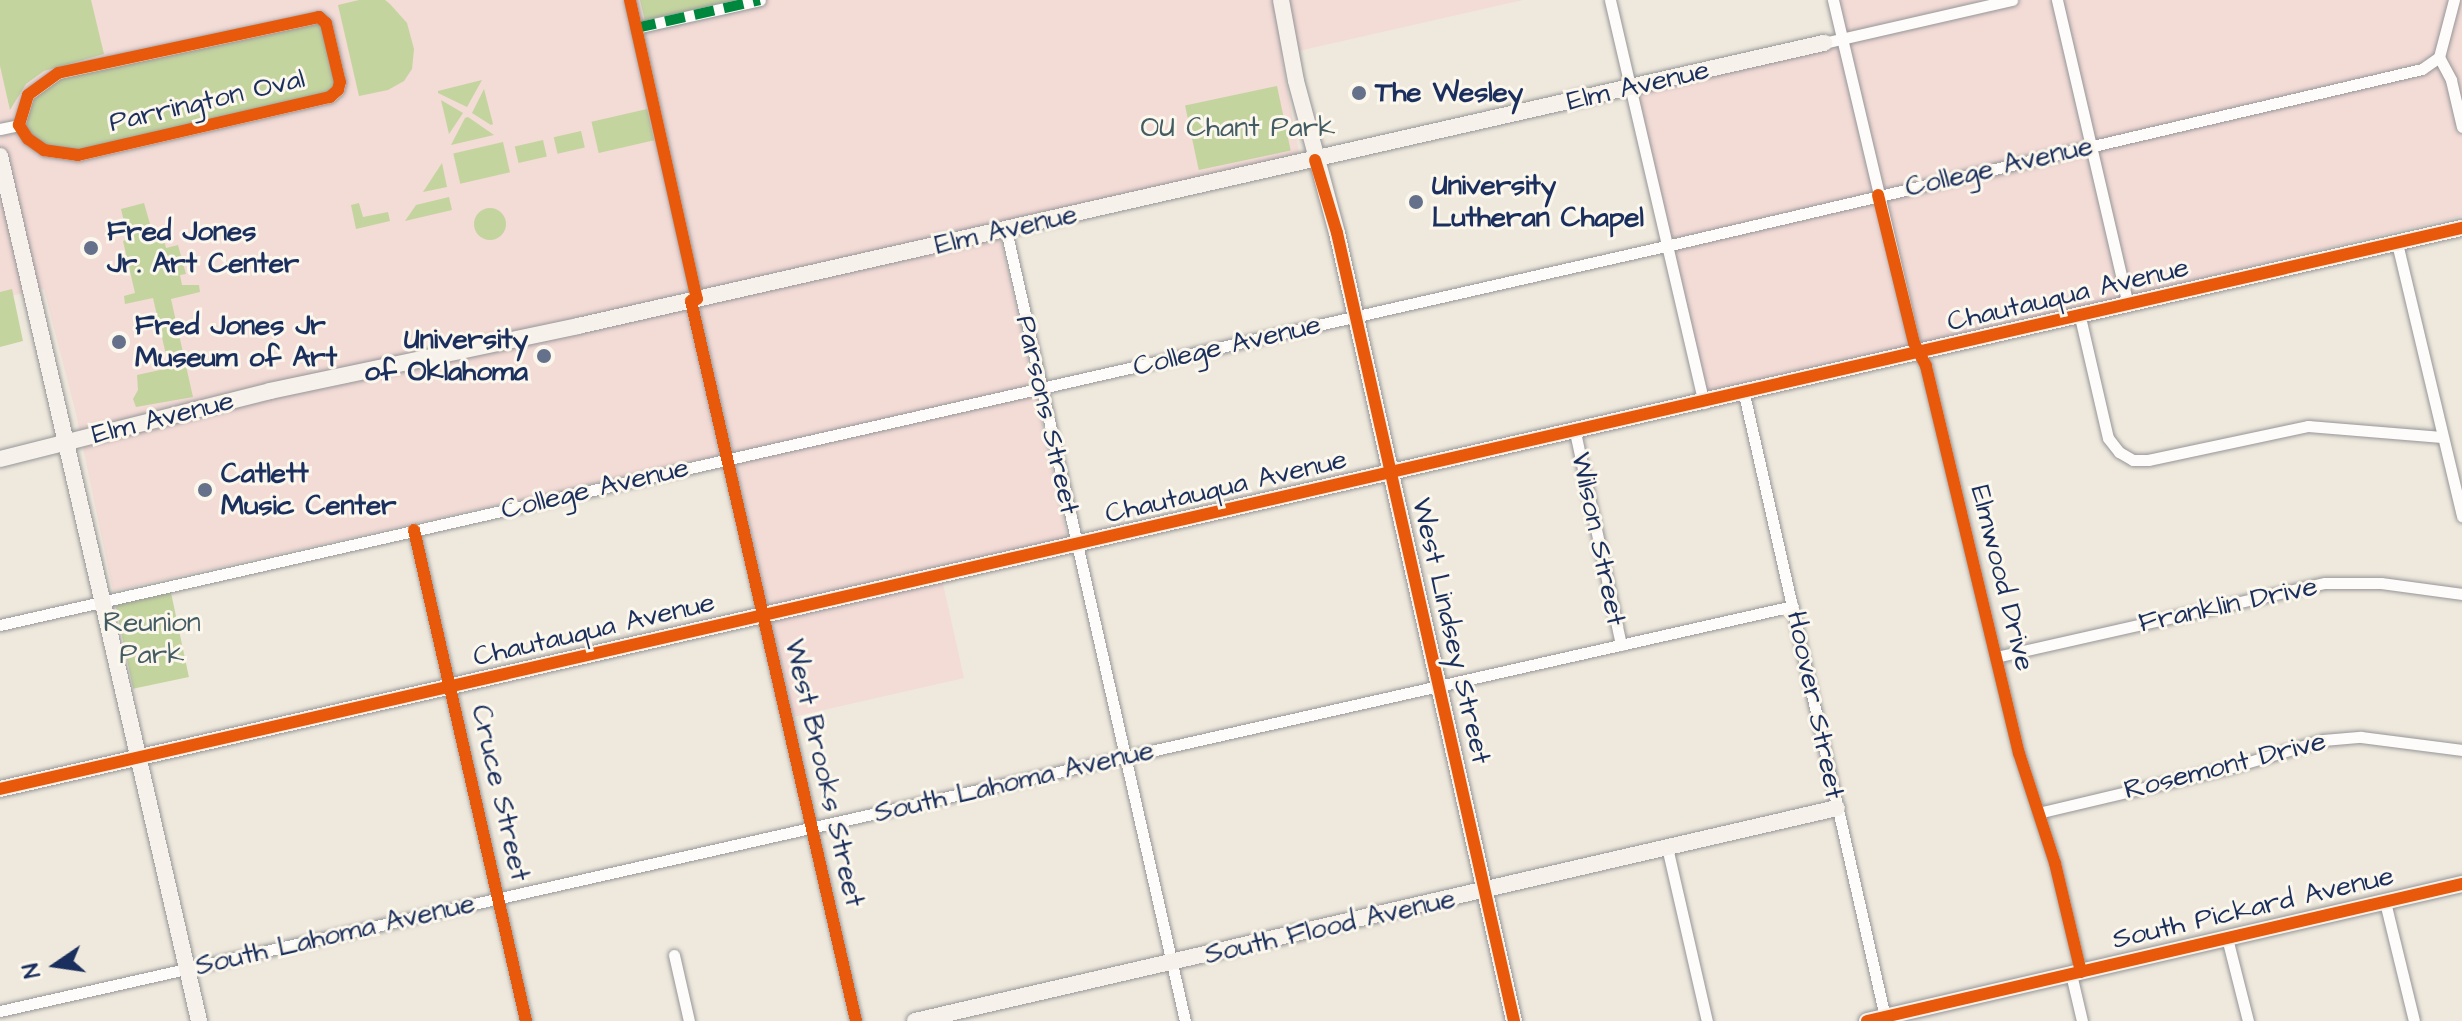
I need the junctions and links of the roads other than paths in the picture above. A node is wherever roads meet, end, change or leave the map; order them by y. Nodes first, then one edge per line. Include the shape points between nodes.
1 (630, 0) edge
2 (760, 0) edge
3 (1281, 0) edge
4 (1610, 0) edge
5 (1833, 0) edge
6 (2012, 0) edge
7 (2057, 0) edge
8 (2454, 0) edge
9 (636, 28) junction
10 (1842, 39) junction
11 (1824, 43) joint
12 (2439, 57) junction
13 (1629, 87) junction
14 (19, 125) junction
15 (2462, 127) edge
16 (0, 129) edge
17 (2091, 146) junction
18 (0, 156) edge
19 (1315, 160) junction
20 (1878, 195) junction
21 (2462, 228) edge
22 (1006, 230) junction
23 (2397, 243) junction
24 (1666, 246) junction
25 (694, 300) junction
26 (2128, 306) junction
27 (1356, 317) junction
28 (2080, 317) junction
29 (1919, 354) junction
30 (1041, 388) junction
31 (1744, 394) junction
32 (1704, 403) junction
33 (1575, 432) junction
34 (2442, 437) junction
35 (65, 444) junction
36 (0, 459) edge
37 (728, 459) junction
38 (1392, 474) junction
39 (2462, 516) edge
40 (414, 530) junction
41 (1077, 545) junction
42 (2462, 594) edge
43 (104, 601) junction
44 (1793, 606) junction
45 (763, 616) junction
46 (0, 625) edge
47 (1621, 645) junction
48 (1996, 657) junction
49 (451, 686) junction
50 (1439, 686) junction
51 (2462, 750) edge
52 (1124, 756) junction
53 (139, 758) junction
54 (0, 789) edge
55 (1837, 808) junction
56 (2038, 813) junction
57 (811, 827) junction
58 (1667, 847) junction
59 (2462, 884) edge
60 (1485, 890) junction
61 (498, 897) junction
62 (2385, 902) junction
63 (2227, 938) junction
64 (674, 955) dead end
65 (1172, 963) junction
66 (187, 969) junction
67 (2076, 973) junction
68 (0, 1011) edge
69 (1916, 1016) edge
70 (1885, 1017) junction
71 (199, 1021) edge
72 (526, 1021) edge
73 (689, 1021) edge
74 (856, 1021) edge
75 (915, 1021) edge
76 (1185, 1021) edge
77 (1514, 1021) edge
78 (1707, 1021) edge
79 (1867, 1021) edge
80 (2082, 1021) edge
81 (2248, 1021) edge
82 (2414, 1021) edge

1 - 9 street, West Brooks Street
2 - 9 street
3 - 19 street, West Lindsey Street
4 - 13 street
5 - 10 street, Elmwood Drive
6 - 10 street, Elm Avenue
7 - 17 street
8 - 12 street
9 - 25 street, West Brooks Street
10 - 11 street, Elm Avenue
10 - 20 street, Elmwood Drive
11 - 13 street, Elm Avenue
12 - 15 street via 2451,80
12 - 17 street, College Avenue via 2422,69
13 - 19 street, Elm Avenue
13 - 24 street
14 - 14 street, Parrington Oval via 44,150 78,155 330,97 340,82 326,23 310,18 58,73 28,95
14 - 16 street
17 - 20 street, College Avenue
17 - 26 street
18 - 35 street
19 - 22 street, Elm Avenue
19 - 27 street, West Lindsey Street
20 - 24 street, College Avenue
20 - 29 street, Elmwood Drive
21 - 23 street, Chautauqua Avenue
22 - 25 street, Elm Avenue
22 - 30 street, Parsons Street
23 - 26 street, Chautauqua Avenue
23 - 34 street
24 - 27 street, College Avenue
24 - 32 street
25 - 35 street, Elm Avenue via 270,391
25 - 37 street, West Brooks Street
26 - 28 street, Chautauqua Avenue
27 - 30 street, College Avenue
27 - 38 street, West Lindsey Street
28 - 29 street, Chautauqua Avenue
28 - 34 street via 2108,438 2133,460 2308,426
29 - 31 street, Chautauqua Avenue
29 - 48 street, Elmwood Drive
30 - 37 street, College Avenue
30 - 41 street, Parsons Street
31 - 32 street, Chautauqua Avenue
31 - 44 street, Hoover Street
32 - 33 street, Chautauqua Avenue
33 - 38 street, Chautauqua Avenue
33 - 47 street, Wilson Street
34 - 39 street
35 - 36 street, Elm Avenue
35 - 43 street
37 - 40 street, College Avenue
37 - 45 street, West Brooks Street
38 - 41 street, Chautauqua Avenue
38 - 50 street, West Lindsey Street
40 - 43 street, College Avenue
40 - 49 street, Cruce Street
41 - 45 street, Chautauqua Avenue
41 - 52 street, Parsons Street
42 - 48 street, Franklin Drive via 2381,583 2325,583
43 - 46 street, College Avenue
43 - 53 street
44 - 47 street, South Lahoma Avenue
44 - 55 street, Hoover Street
45 - 49 street, Chautauqua Avenue
45 - 57 street, West Brooks Street
47 - 50 street, South Lahoma Avenue
48 - 56 street, Elmwood Drive
49 - 53 street, Chautauqua Avenue
49 - 61 street, Cruce Street
50 - 52 street, South Lahoma Avenue
50 - 60 street, West Lindsey Street
51 - 56 street, Rosemont Drive via 2361,737 2323,740
52 - 57 street, South Lahoma Avenue
52 - 65 street, Parsons Street
53 - 54 street, Chautauqua Avenue
53 - 66 street
55 - 58 street, South Flood Avenue
55 - 70 street, Hoover Street
56 - 67 street, Elmwood Drive via 2063,894
57 - 61 street, South Lahoma Avenue
57 - 74 street, West Brooks Street
58 - 60 street, South Flood Avenue
58 - 78 street
59 - 62 street, South Pickard Avenue
60 - 65 street, South Flood Avenue
60 - 77 street, West Lindsey Street
61 - 66 street, South Lahoma Avenue
61 - 72 street, Cruce Street
62 - 63 street, South Pickard Avenue
62 - 82 street
63 - 67 street, South Pickard Avenue
63 - 81 street
64 - 73 street
65 - 75 street, South Flood Avenue
65 - 76 street, Parsons Street
66 - 68 street, South Lahoma Avenue
66 - 71 street
67 - 69 street, South Pickard Avenue
67 - 80 street, Elmwood Drive
69 - 70 street, South Pickard Avenue
70 - 79 street, South Pickard Avenue

